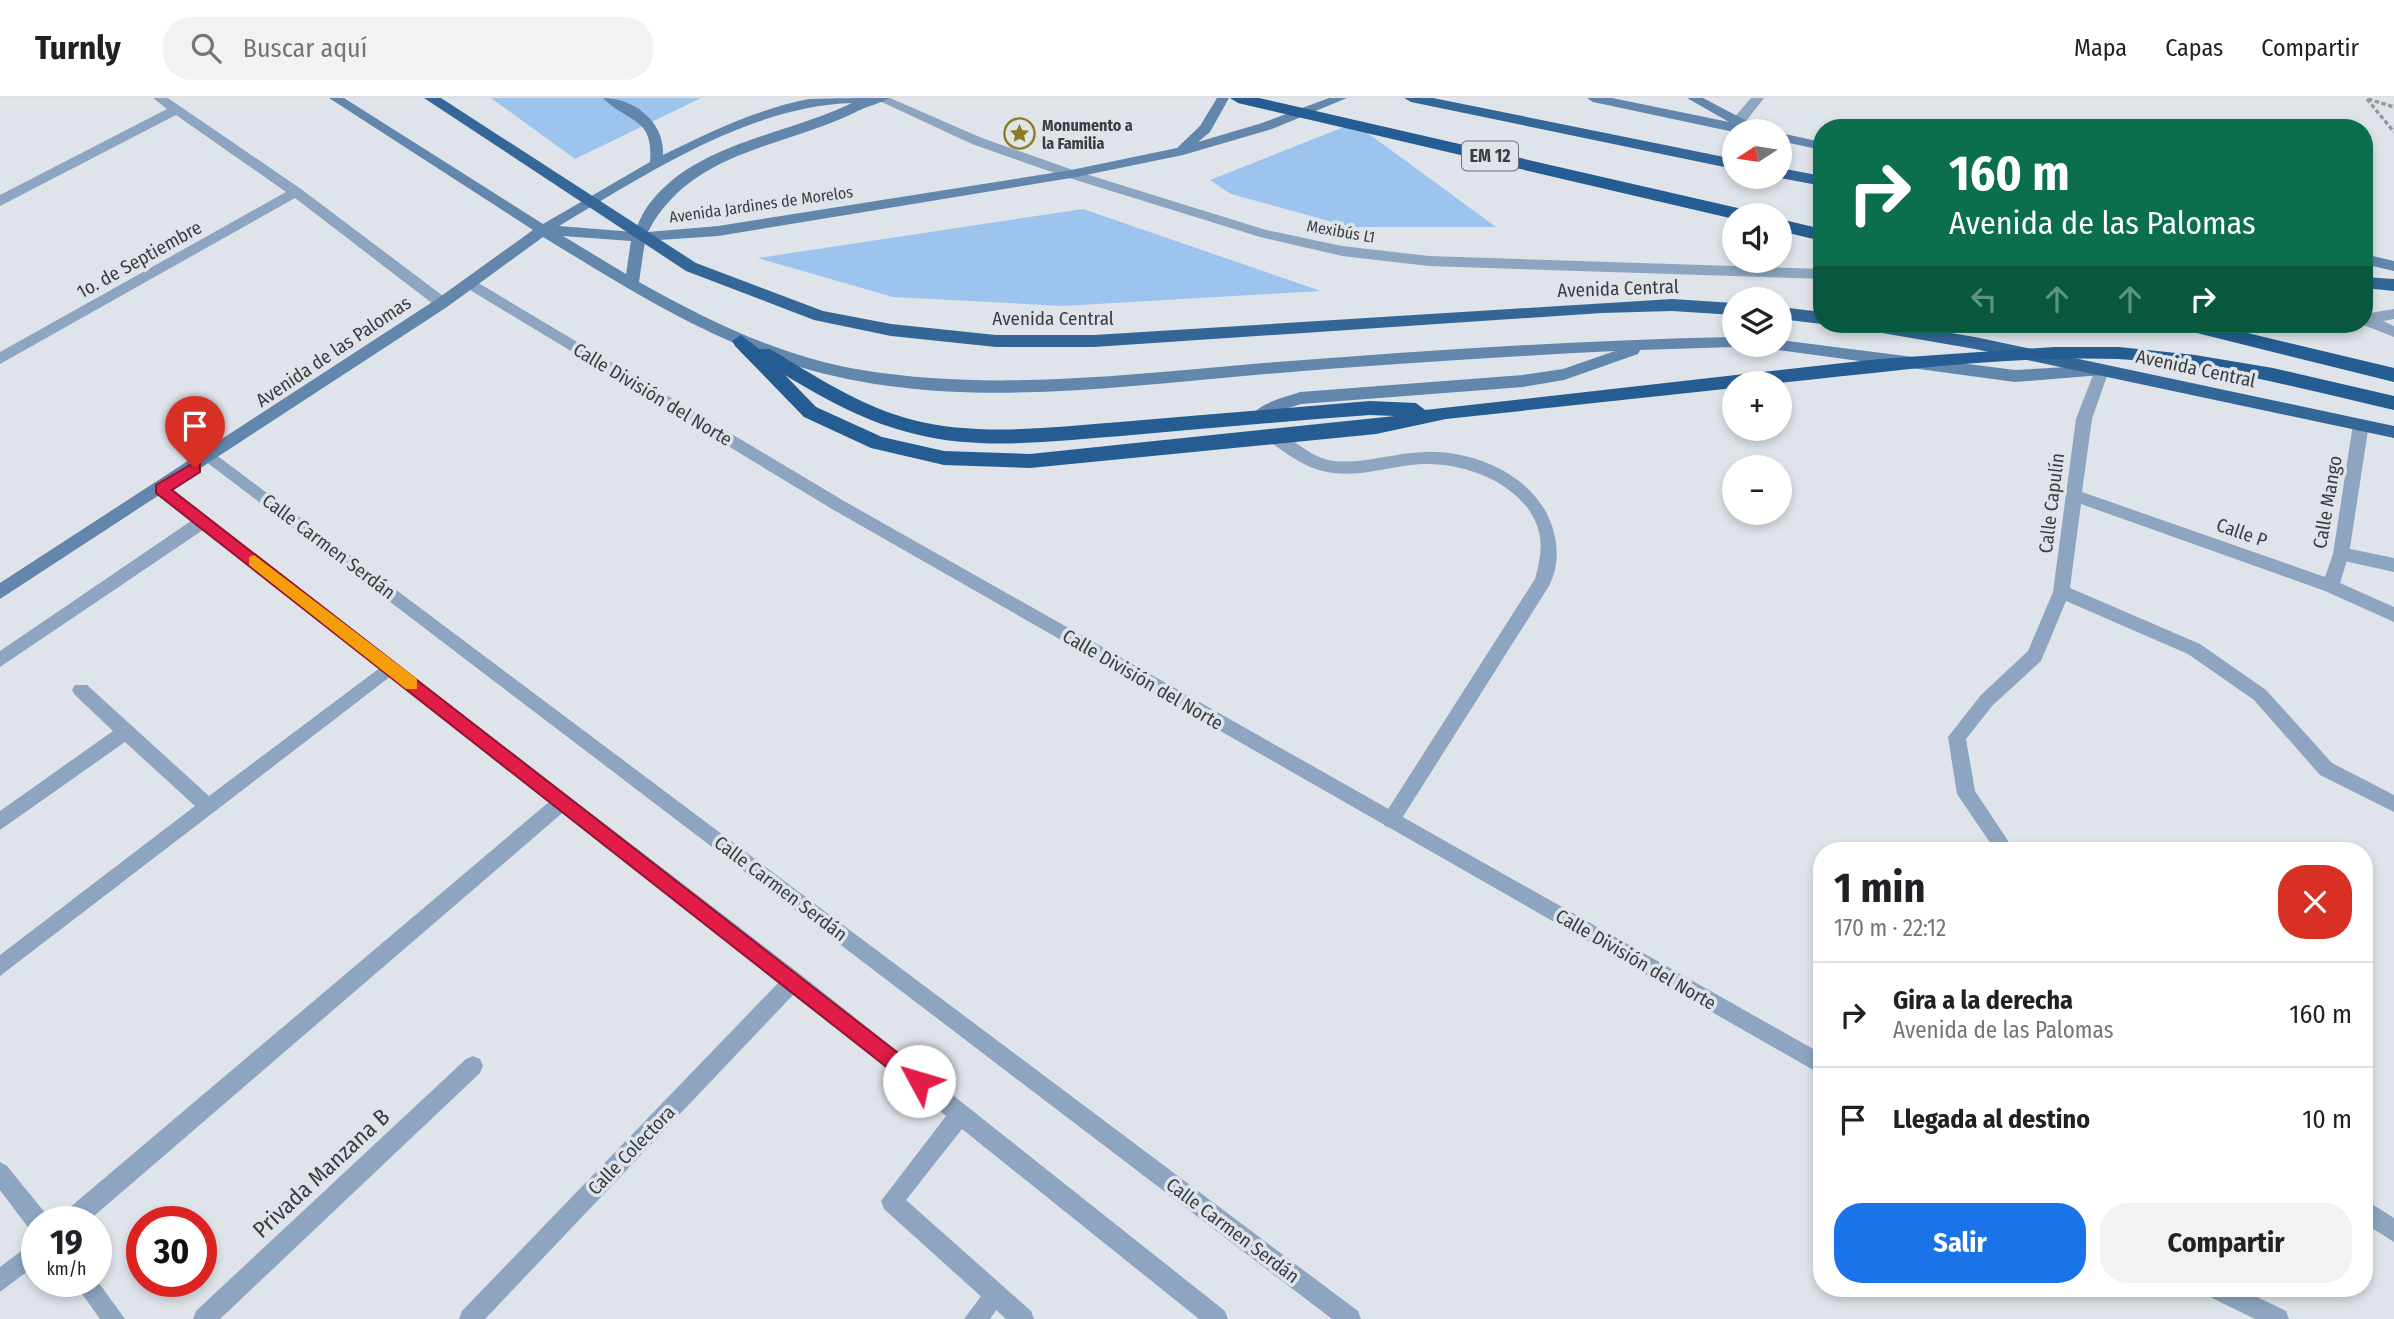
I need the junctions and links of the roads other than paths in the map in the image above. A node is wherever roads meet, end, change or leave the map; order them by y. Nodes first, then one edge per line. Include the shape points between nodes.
1 (159, 98) edge
2 (335, 98) edge
3 (431, 98) edge
4 (609, 98) edge
5 (1223, 98) edge
6 (1238, 98) edge
7 (1341, 98) edge
8 (1411, 98) edge
9 (1593, 98) edge
10 (1693, 98) edge
11 (1758, 98) edge
12 (878, 99) edge
13 (176, 110) junction
14 (1732, 119) edge
15 (1740, 119) edge
16 (1722, 125) edge
17 (1792, 140) edge
18 (1813, 144) edge
19 (1178, 152) junction
20 (1722, 162) edge
21 (656, 164) junction
22 (1071, 174) junction
23 (1792, 175) edge
24 (1813, 179) edge
25 (296, 192) junction
26 (0, 201) edge
27 (1722, 210) edge
28 (1792, 228) edge
29 (543, 230) junction
30 (1813, 233) edge
31 (639, 237) junction
32 (2373, 262) edge
33 (2394, 266) edge
34 (1813, 275) edge
35 (470, 283) junction
36 (2373, 283) edge
37 (632, 284) junction
38 (2394, 285) edge
39 (442, 303) junction
40 (1722, 308) edge
41 (1792, 314) edge
42 (2394, 314) edge
43 (1813, 317) edge
44 (2373, 318) edge
45 (2373, 323) edge
46 (2394, 332) edge
47 (1927, 333) edge
48 (2222, 333) edge
49 (741, 341) junction
50 (1722, 342) edge
51 (1651, 343) junction
52 (1792, 347) edge
53 (0, 359) edge
54 (2102, 370) junction
55 (2394, 375) edge
56 (2394, 403) edge
57 (1446, 412) junction
58 (1258, 417) junction
59 (2361, 424) junction
60 (2394, 432) edge
61 (1272, 436) junction
62 (211, 457) junction
63 (162, 489) junction
64 (2073, 495) junction
65 (203, 521) junction
66 (2341, 554) junction
67 (2394, 565) edge
68 (2331, 586) junction
69 (0, 592) edge
70 (2061, 592) junction
71 (2394, 615) edge
72 (0, 660) edge
73 (389, 668) junction
74 (81, 690) dead end
75 (127, 732) junction
76 (562, 802) junction
77 (2394, 804) edge
78 (208, 807) junction
79 (1391, 820) junction
80 (0, 822) edge
81 (1999, 842) edge
82 (0, 967) edge
83 (788, 977) junction
84 (1813, 1060) edge
85 (473, 1066) dead end
86 (961, 1114) junction
87 (0, 1173) edge
88 (26, 1206) edge
89 (89, 1206) edge
90 (2373, 1216) edge
91 (2394, 1231) edge
92 (21, 1263) edge
93 (0, 1281) edge
94 (996, 1294) junction
95 (97, 1297) edge
96 (2234, 1297) edge
97 (114, 1319) edge
98 (204, 1319) edge
99 (470, 1319) edge
100 (975, 1319) edge
101 (1023, 1319) edge
102 (1217, 1319) edge
103 (1350, 1319) edge
104 (2278, 1319) edge

1 - 13 street
2 - 29 main road
3 - 40 highway, Avenida Central via 691,267 820,316 891,330 996,341 1094,341 1602,307
4 - 21 main road via 641,116 656,132
5 - 19 main road via 1205,129
6 - 27 highway, EM 12
7 - 19 main road, Avenida Jardines de Morelos via 1267,127
8 - 20 highway
9 - 16 main road
10 - 14 main road
11 - 15 street
12 - 21 main road via 820,100 767,114
12 - 22 street, Mexibús L1
12 - 31 main road via 706,166 677,184 653,208
13 - 25 street
13 - 26 street
17 - 18 main road
19 - 22 main road, Avenida Jardines de Morelos
21 - 29 main road
22 - 31 main road, Avenida Jardines de Morelos via 718,231
22 - 34 street, Mexibús L1 via 1265,234 1342,251 1429,261
23 - 24 highway
25 - 39 street
25 - 53 street, 1o. de Septiembre
28 - 30 highway
29 - 31 main road, Avenida Jardines de Morelos
29 - 35 main road, Avenida de las Palomas
29 - 37 main road
31 - 37 main road
32 - 33 main road
35 - 39 main road, Avenida de las Palomas
35 - 79 street, Calle División del Norte via 838,505
36 - 38 highway
37 - 49 main road
39 - 62 main road, Avenida de las Palomas
41 - 43 highway
42 - 44 street
45 - 46 street
47 - 54 highway, Avenida Central
48 - 55 highway
49 - 51 main road via 806,363 976,387 1070,385 1488,351
49 - 58 highway via 837,398 936,432 1049,435
49 - 61 highway via 810,412 878,443 944,458 1030,461
50 - 51 main road
51 - 58 main road via 1564,374 1300,398
52 - 54 main road via 2015,376
54 - 59 highway, Avenida Central
54 - 64 street, Calle Capulín via 2084,419
56 - 57 highway via 2195,362 2119,353 2054,353 1879,366
57 - 58 highway via 1370,408
57 - 61 highway via 1376,427
59 - 60 highway, Avenida Central
59 - 66 street, Calle Mango
61 - 79 street via 1322,465 1345,468 1426,458 1459,460 1515,486 1546,528 1549,554 1543,581
62 - 63 main road, Avenida de las Palomas
62 - 103 street, Calle Carmen Serdán
63 - 65 street
63 - 69 main road, Avenida de las Palomas
64 - 68 street, Calle P
64 - 70 street, Calle Capulín
65 - 72 street
65 - 83 street
66 - 67 street
66 - 68 street, Calle Mango
68 - 71 street, Calle P
70 - 77 street via 2194,649 2260,695 2326,769
70 - 81 street, Calle Capulín via 2035,656 1987,700 1957,737 1966,794
73 - 76 street
73 - 78 street
73 - 83 street
74 - 75 street
75 - 78 street
75 - 80 street
76 - 83 street
76 - 89 street
78 - 82 street
79 - 84 street, Calle División del Norte
83 - 86 street
83 - 99 street, Calle Colectora
85 - 98 street, Privada Manzana B
86 - 94 street via 892,1201
86 - 102 street
87 - 88 street
90 - 91 street
92 - 93 street
94 - 100 street
94 - 101 street
95 - 97 street
96 - 104 street

